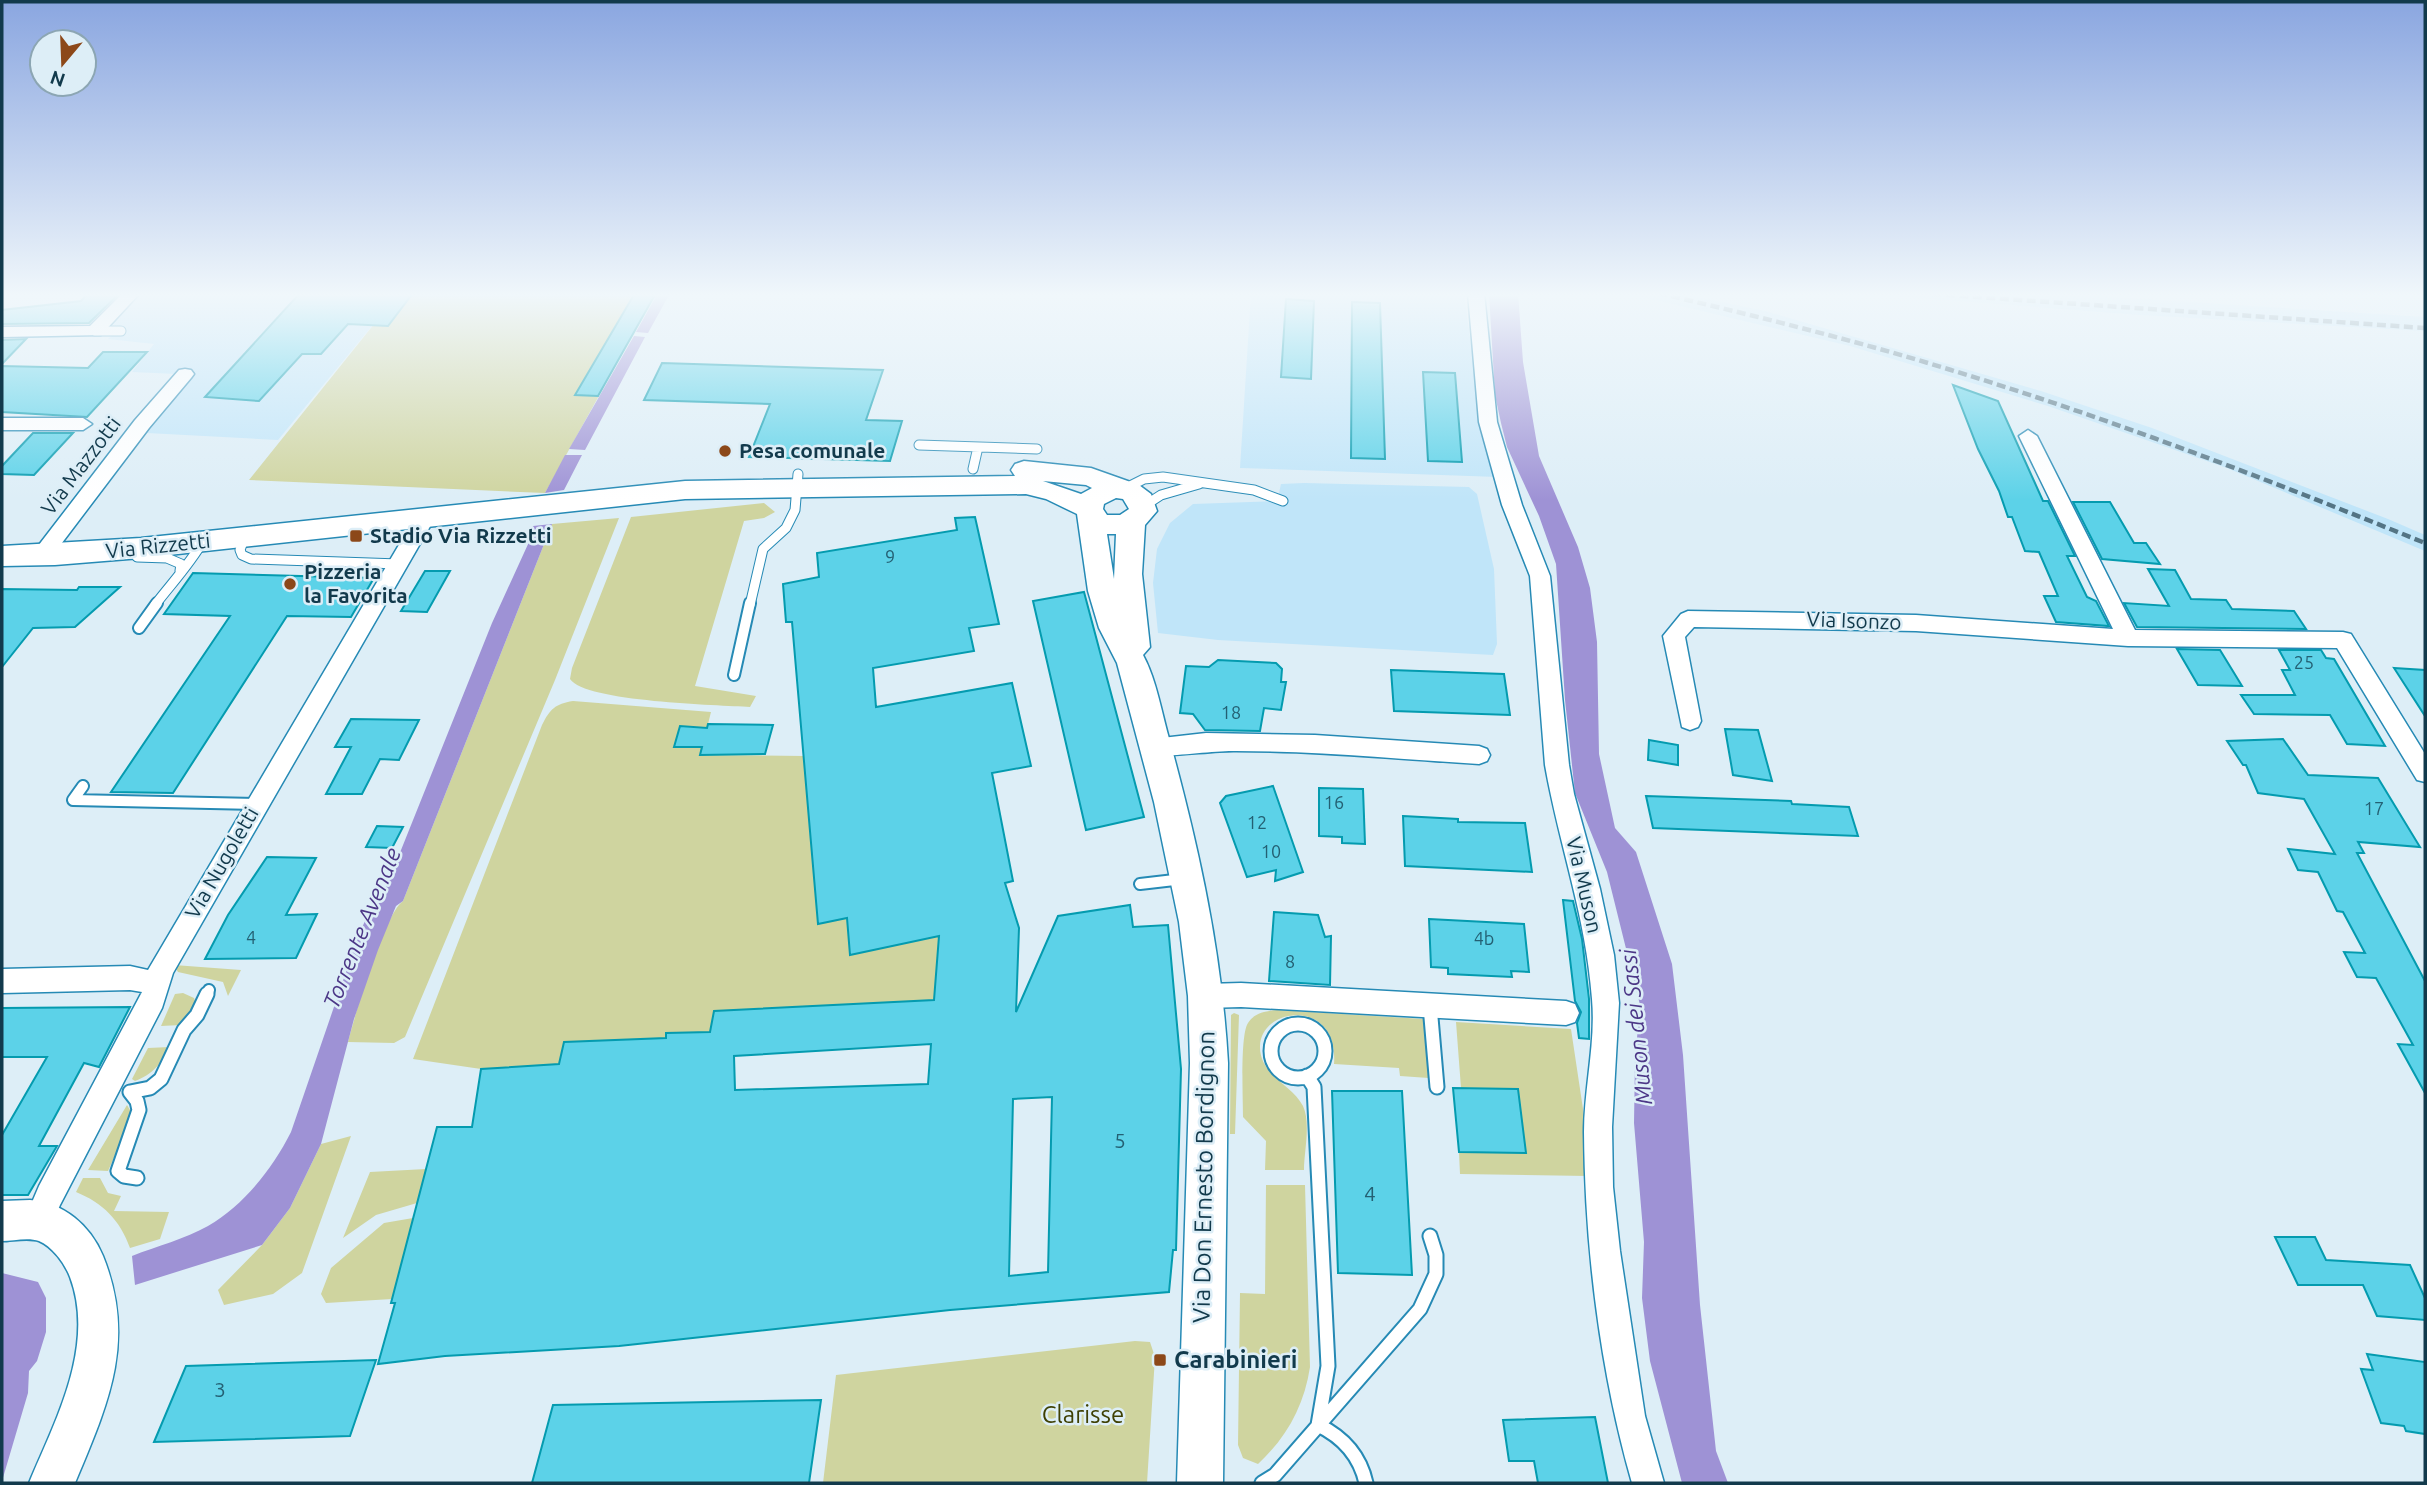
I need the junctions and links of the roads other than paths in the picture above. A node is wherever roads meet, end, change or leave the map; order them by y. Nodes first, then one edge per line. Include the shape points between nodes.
1 (1483, 362) edge
2 (186, 374) dead end
3 (2, 424) edge
4 (83, 424) dead end
5 (2028, 436) dead end
6 (919, 445) dead end
7 (1037, 449) dead end
8 (976, 458) junction
9 (797, 481) junction
10 (1202, 483) junction
11 (918, 485) junction
12 (1051, 491) junction
13 (1283, 501) dead end
14 (1129, 502) junction
15 (1090, 512) junction
16 (426, 516) junction
17 (245, 536) junction
18 (203, 541) junction
19 (72, 554) junction
20 (42, 555) junction
21 (2, 556) edge
22 (400, 564) junction
23 (180, 570) junction
24 (139, 628) dead end
25 (2128, 638) junction
26 (1132, 662) junction
27 (734, 676) dead end
28 (1690, 721) dead end
29 (1153, 748) junction
30 (1479, 755) dead end
31 (2425, 773) edge
32 (83, 786) dead end
33 (256, 804) junction
34 (1186, 878) junction
35 (1140, 884) dead end
36 (2, 981) edge
37 (158, 983) junction
38 (209, 990) dead end
39 (1206, 996) junction
40 (1430, 1006) junction
41 (1566, 1013) dead end
42 (1307, 1076) junction
43 (1437, 1087) dead end
44 (137, 1178) dead end
45 (20, 1221) edge
46 (1430, 1236) dead end
47 (1318, 1425) junction
48 (52, 1483) edge
49 (1200, 1483) edge
50 (1262, 1483) edge
51 (1366, 1483) edge
52 (1648, 1483) edge

1 - 52 street, Via Muson via 1489,422 1512,505 1540,576 1557,765 1601,955 1606,1003 1599,1186 1629,1416
2 - 20 street, Via Mazzotti
3 - 4 street
5 - 25 street
6 - 8 lane
7 - 8 lane
8 - 9 street
8 - 11 street via 964,476 935,478
8 - 12 street via 974,474 979,477 1039,481
8 - 14 street via 1102,480
9 - 11 street
9 - 16 street
9 - 27 lane via 795,510 786,528 763,549
10 - 13 lane via 1247,487
10 - 14 lane
10 - 14 lane via 1176,476 1144,479
11 - 12 street via 1026,485
12 - 15 street
14 - 15 street via 1105,525
14 - 26 street
15 - 26 street via 1093,548 1108,606 1122,649
16 - 17 street, Via Rizzetti
16 - 22 street, Via Nugoletti
17 - 18 street, Via Rizzetti
17 - 22 lane, Via Rizzetti via 240,550 251,559
18 - 19 street, Via Rizzetti
18 - 23 lane
19 - 20 street, Via Rizzetti
19 - 23 lane, Via Rizzetti via 167,558 179,561
20 - 21 street, Via Rizzetti
22 - 33 street, Via Nugoletti
23 - 24 lane
25 - 28 street, Via Isonzo via 1916,623 1688,619 1674,636
25 - 31 street, Via Isonzo via 2343,639
26 - 29 street, Via Don Ernesto Bordignon
29 - 30 street via 1221,741
29 - 34 street, Via Don Ernesto Bordignon
32 - 33 lane via 73,800
33 - 37 street, Via Nugoletti via 161,970
34 - 35 lane
34 - 39 street, Via Don Ernesto Bordignon
36 - 37 street via 130,978
37 - 45 street, Via Nugoletti via 49,1196
38 - 44 lane via 161,1079 144,1091 130,1092 140,1108 118,1171
39 - 40 street
39 - 49 street, Via Don Ernesto Bordignon via 1209,1063
40 - 41 street
40 - 43 lane
42 - 42 lane via 1324,1062 1322,1038 1300,1024 1283,1028 1271,1042 1272,1059 1284,1073
42 - 47 lane via 1314,1087 1328,1366
45 - 48 street via 54,1227 78,1247 94,1285 99,1321 94,1372 83,1411
46 - 47 lane via 1437,1250 1434,1289
47 - 50 lane via 1275,1475
47 - 51 lane via 1350,1447

